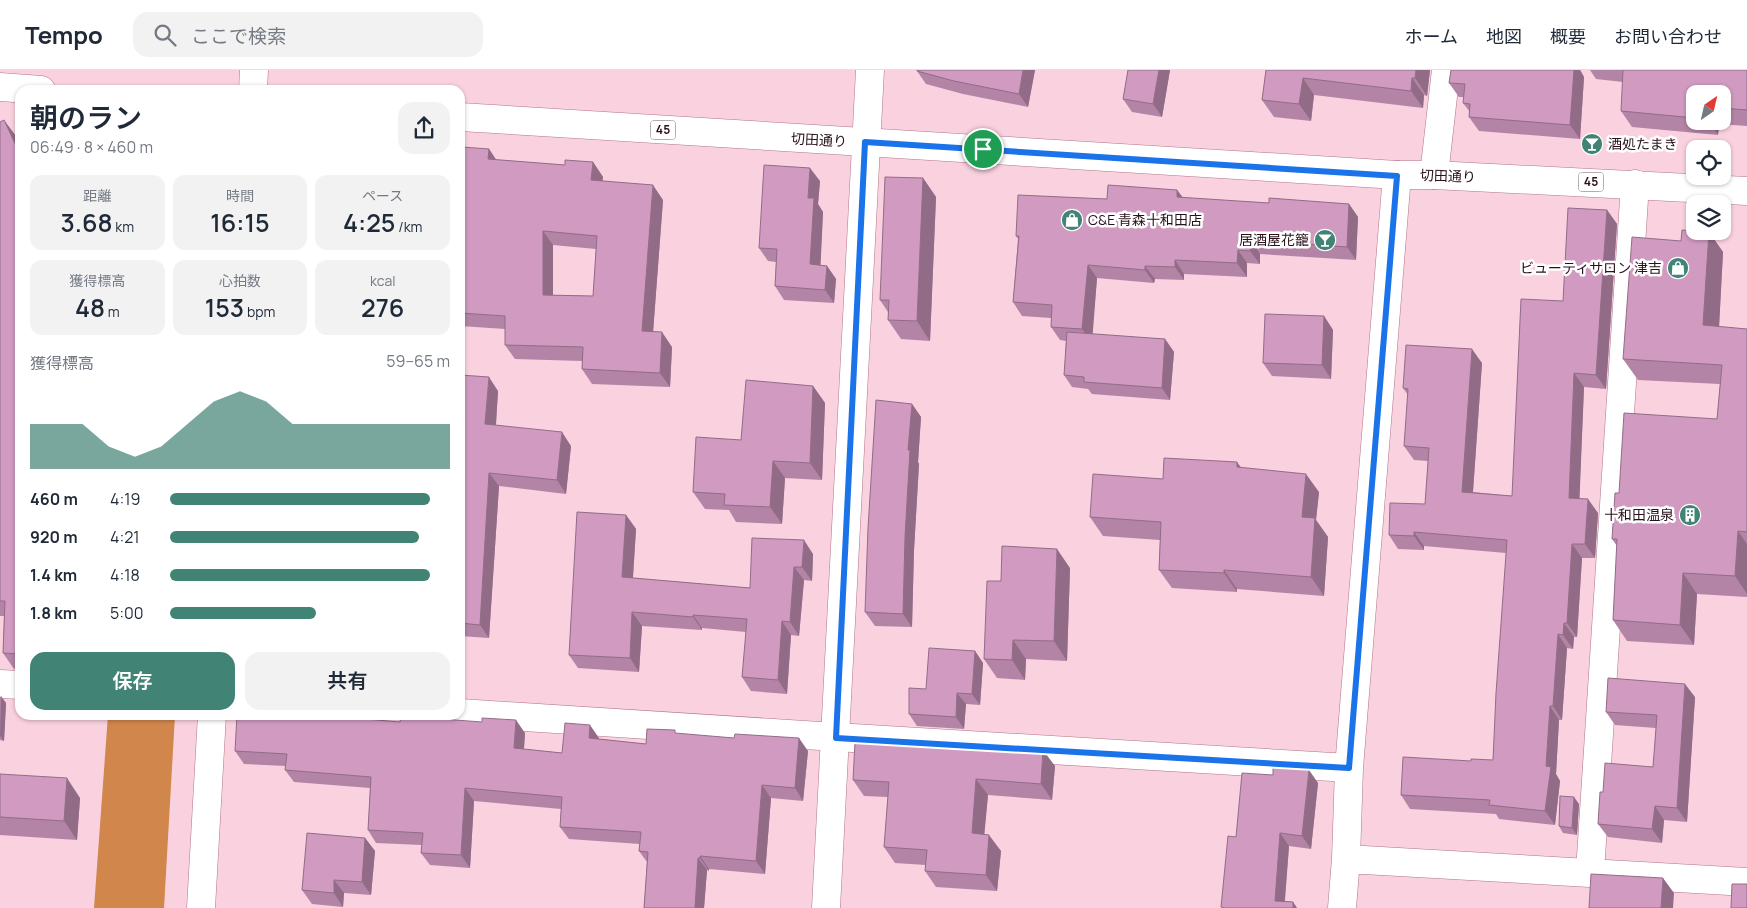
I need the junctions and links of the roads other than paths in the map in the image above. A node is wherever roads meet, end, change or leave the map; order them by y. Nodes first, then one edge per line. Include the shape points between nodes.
1 (254, 70) edge
2 (870, 70) edge
3 (1446, 70) edge
4 (253, 85) edge
5 (0, 88) edge
6 (15, 89) edge
7 (465, 117) edge
8 (865, 142) junction
9 (1434, 175) junction
10 (1397, 176) junction
11 (1635, 184) junction
12 (1747, 191) edge
13 (0, 684) edge
14 (15, 685) edge
15 (465, 713) edge
16 (212, 720) edge
17 (836, 738) junction
18 (1349, 768) junction
19 (1346, 859) junction
20 (1590, 872) junction
21 (1747, 882) edge
22 (201, 908) edge
23 (826, 908) edge
24 (1342, 908) edge

1 - 4 street
2 - 8 street
3 - 9 street
5 - 6 street
7 - 8 street, 切田通り / 45
8 - 10 street, 切田通り / 45
8 - 17 street
9 - 10 street, 切田通り / 45
9 - 11 street, 切田通り / 45
10 - 18 street
11 - 12 street, 切田通り / 45
11 - 20 street
13 - 14 street
15 - 17 street
16 - 22 street
17 - 18 street
17 - 23 street
18 - 19 street
19 - 20 street
19 - 24 street
20 - 21 street

